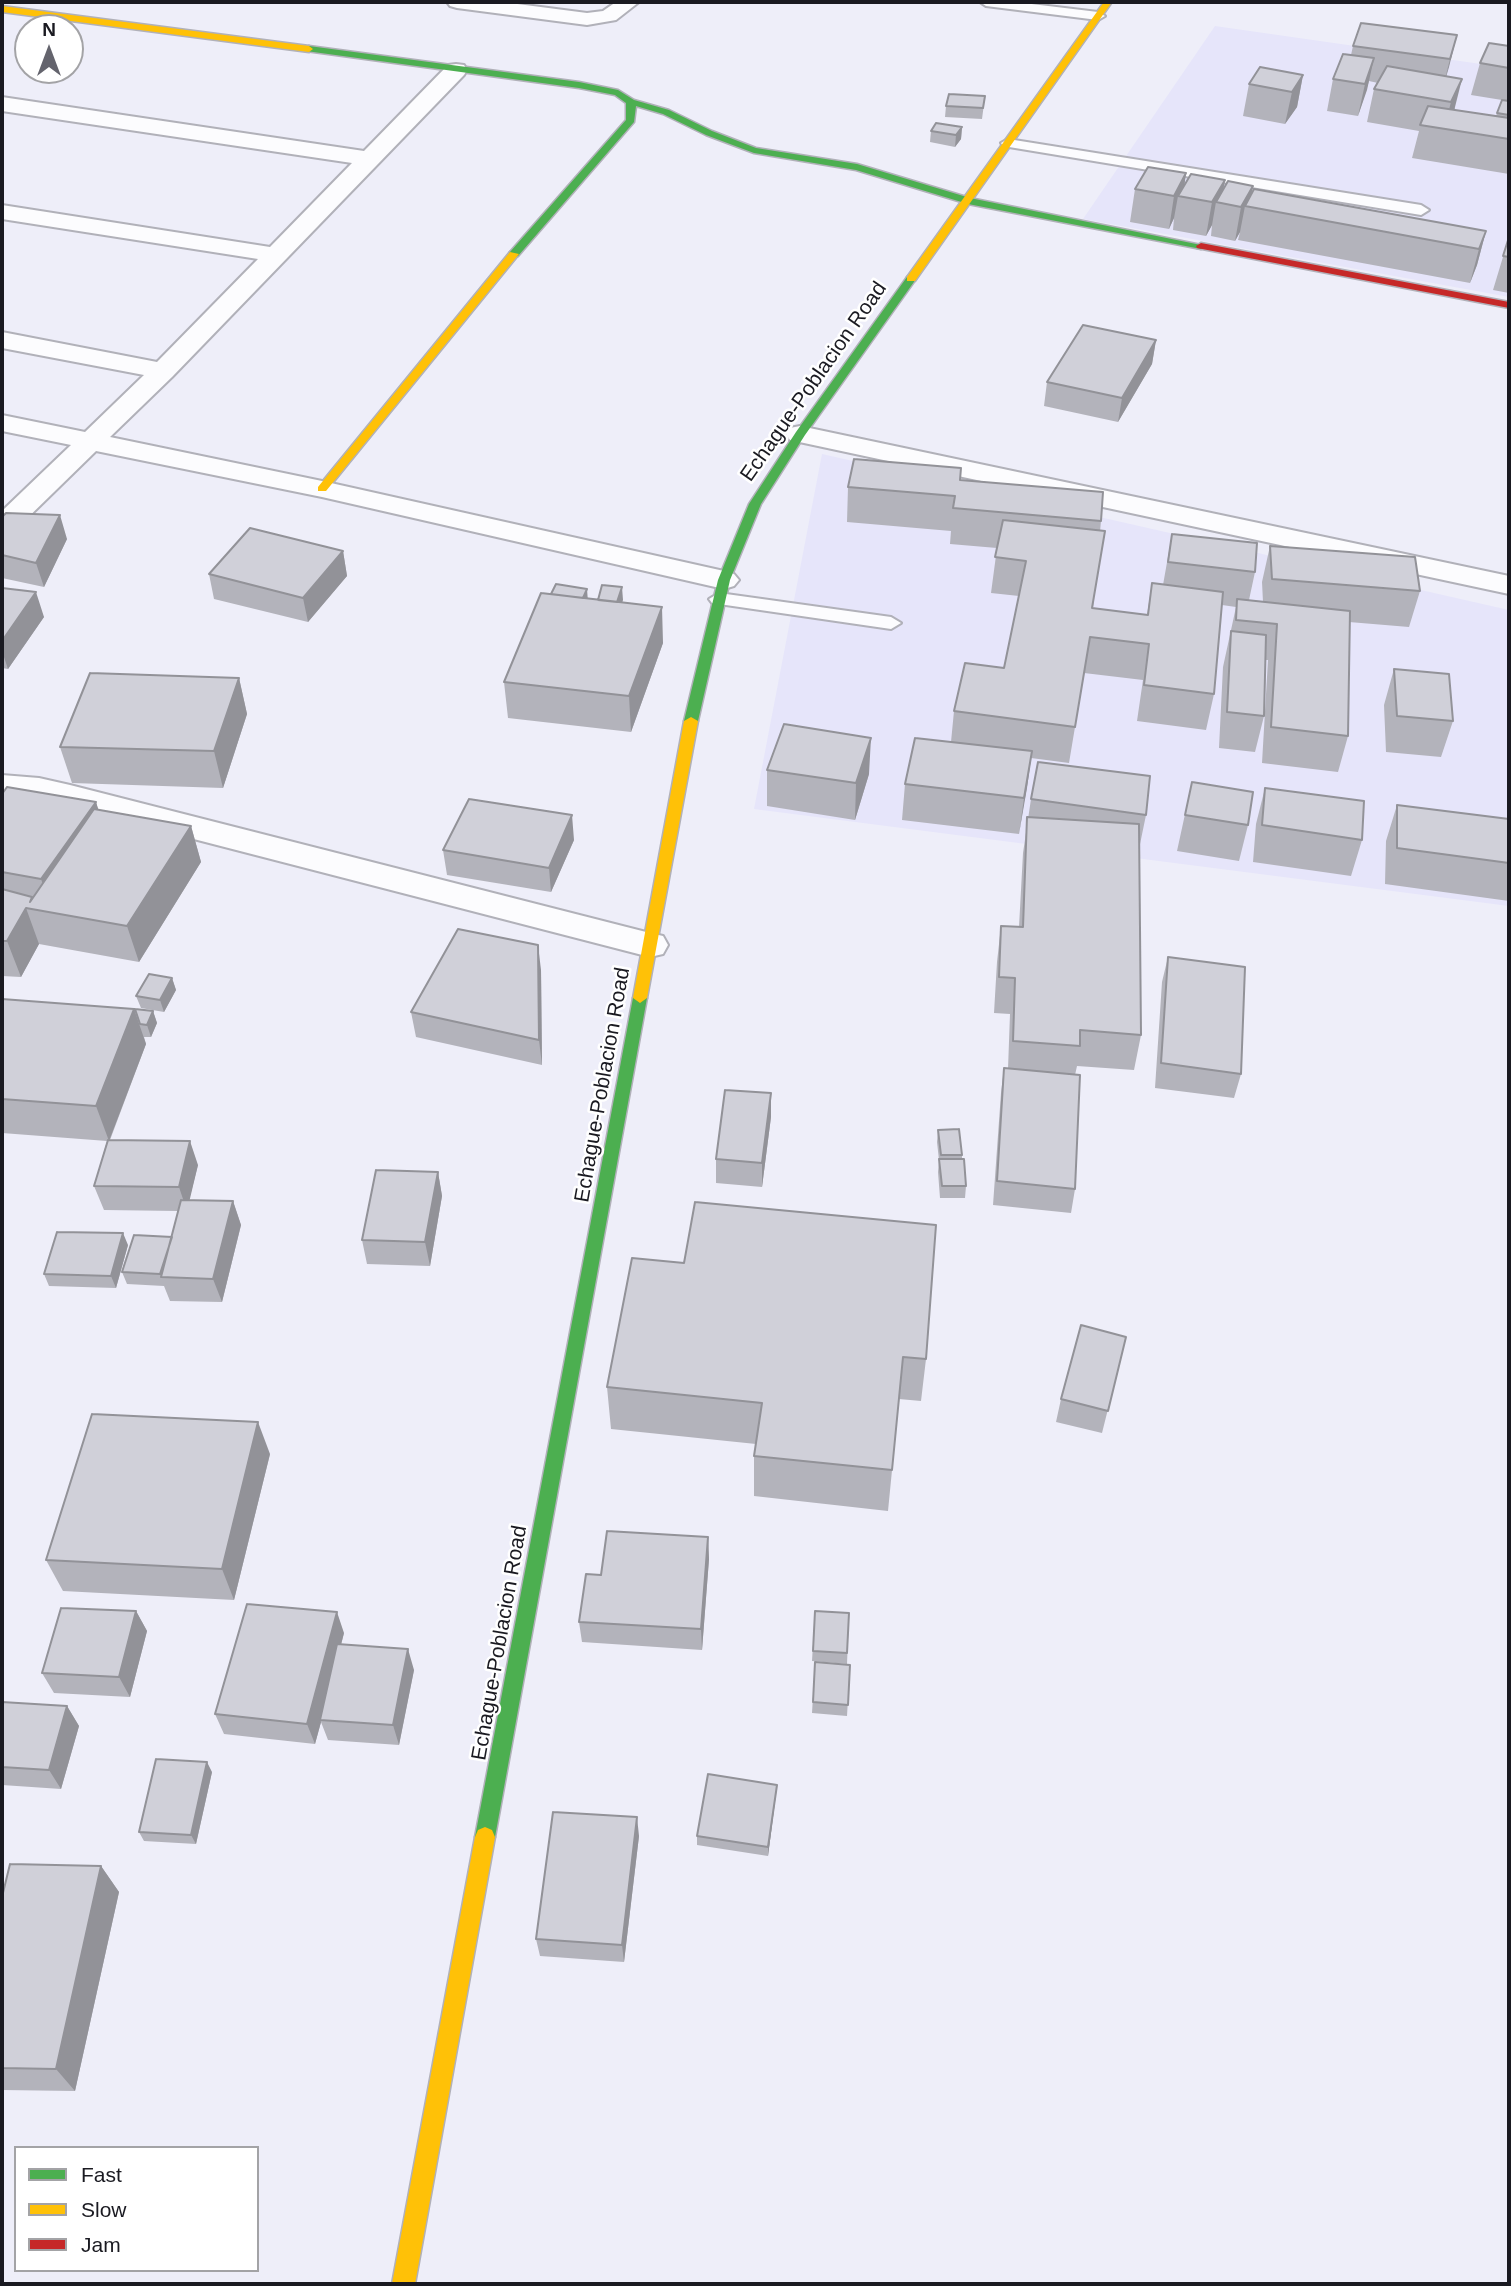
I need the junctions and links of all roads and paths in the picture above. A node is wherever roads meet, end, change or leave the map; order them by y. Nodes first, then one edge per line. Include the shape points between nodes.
1 (457, 2) edge
2 (629, 2) edge
3 (986, 2) edge
4 (1108, 2) edge
5 (2, 9) edge
6 (1098, 16) junction
7 (456, 70) junction
8 (631, 102) junction
9 (2, 104) edge
10 (1008, 144) junction
11 (371, 159) junction
12 (968, 201) junction
13 (1421, 210) dead end
14 (2, 212) edge
15 (276, 255) junction
16 (1509, 304) edge
17 (2, 340) edge
18 (163, 370) junction
19 (2, 423) edge
20 (800, 434) junction
21 (88, 440) junction
22 (322, 489) junction
23 (2, 527) edge
24 (1509, 585) edge
25 (722, 590) junction
26 (891, 623) dead end
27 (2, 786) edge
28 (650, 945) junction
29 (403, 2284) edge

1 - 2 street via 587,19 609,16
3 - 6 lane
4 - 6 street, Echague-Poblacion Road
5 - 7 street
6 - 10 street, Echague-Poblacion Road
7 - 8 street via 579,85 618,93
7 - 11 street
8 - 12 street via 754,150 857,167
8 - 22 street via 631,120 489,282
9 - 11 street
10 - 12 street, Echague-Poblacion Road
10 - 13 lane
11 - 15 street
12 - 16 street
12 - 20 street, Echague-Poblacion Road
14 - 15 street
15 - 18 street
17 - 18 street
18 - 21 street
19 - 21 street
20 - 24 street
20 - 25 street, Echague-Poblacion Road via 755,504
21 - 22 street
21 - 23 street
22 - 25 street
25 - 26 lane
25 - 28 street, Echague-Poblacion Road via 696,693
27 - 28 street via 70,796
28 - 29 street, Echague-Poblacion Road

